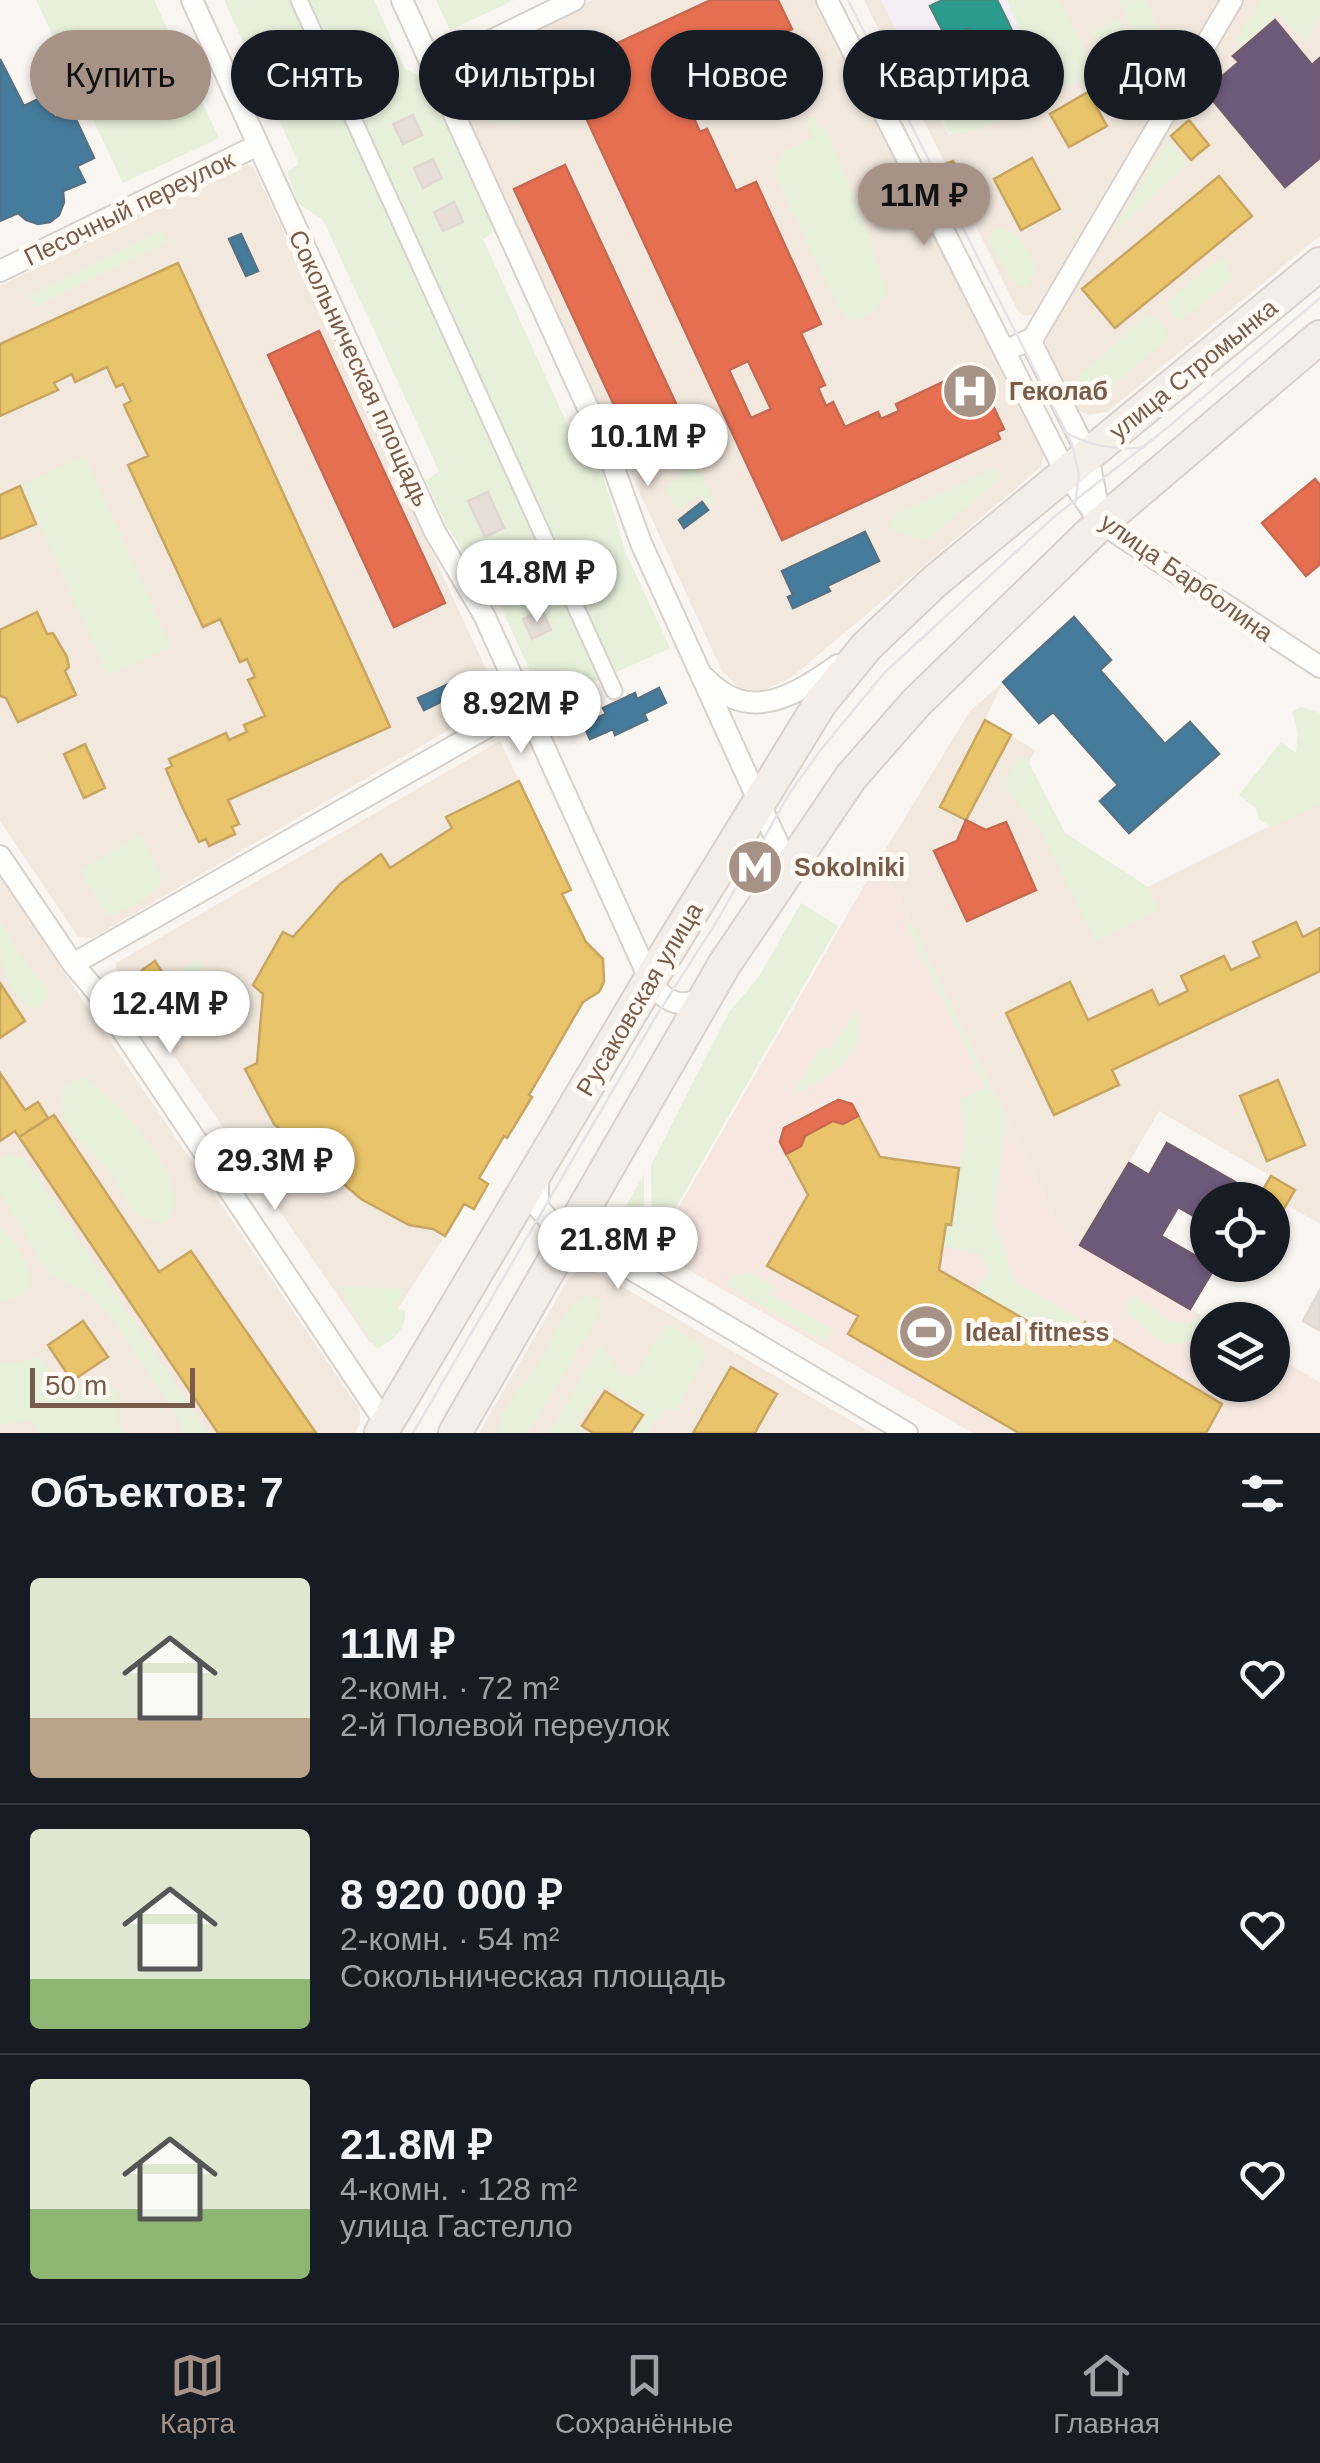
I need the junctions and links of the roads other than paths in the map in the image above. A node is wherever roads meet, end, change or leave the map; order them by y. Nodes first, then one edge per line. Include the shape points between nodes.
1 (192, 0) edge
2 (299, 0) edge
3 (402, 0) edge
4 (574, 0) edge
5 (827, 0) edge
6 (1232, 0) edge
7 (513, 30) edge
8 (419, 38) edge
9 (456, 120) edge
10 (258, 145) junction
11 (1320, 264) edge
12 (0, 272) edge
13 (1033, 338) junction
14 (1320, 338) edge
15 (1004, 352) junction
16 (1077, 464) junction
17 (1101, 523) junction
18 (867, 646) junction
19 (1320, 668) edge
20 (700, 673) junction
21 (614, 690) dead end
22 (526, 705) junction
23 (758, 801) junction
24 (0, 856) edge
25 (790, 868) junction
26 (73, 964) junction
27 (650, 980) junction
28 (708, 992) junction
29 (540, 1165) junction
30 (570, 1234) junction
31 (384, 1429) edge
32 (455, 1433) edge
33 (907, 1433) edge

1 - 10 street, Сокольническая площадь
2 - 21 street
3 - 8 street
4 - 7 street
5 - 15 street
6 - 13 street
9 - 20 street
10 - 12 street, Песочный переулок
10 - 22 street, Сокольническая площадь via 435,532
11 - 16 main road, улица Стромынка
13 - 15 street
13 - 16 street
14 - 17 main road
15 - 16 street
16 - 17 street
16 - 18 main road, Русаковская улица
17 - 19 street, улица Барболина
17 - 25 main road via 916,702 852,777
18 - 20 street via 774,702 729,696
18 - 23 main road, Русаковская улица via 808,719
20 - 23 street
22 - 26 street
22 - 27 street, Сокольническая площадь
23 - 25 street
23 - 27 main road, Русаковская улица
24 - 26 street
25 - 28 main road
26 - 31 street
27 - 28 street via 676,1004
27 - 29 main road, Русаковская улица
28 - 30 main road
29 - 30 street via 538,1207
29 - 31 main road, Русаковская улица
30 - 32 main road
30 - 33 street

